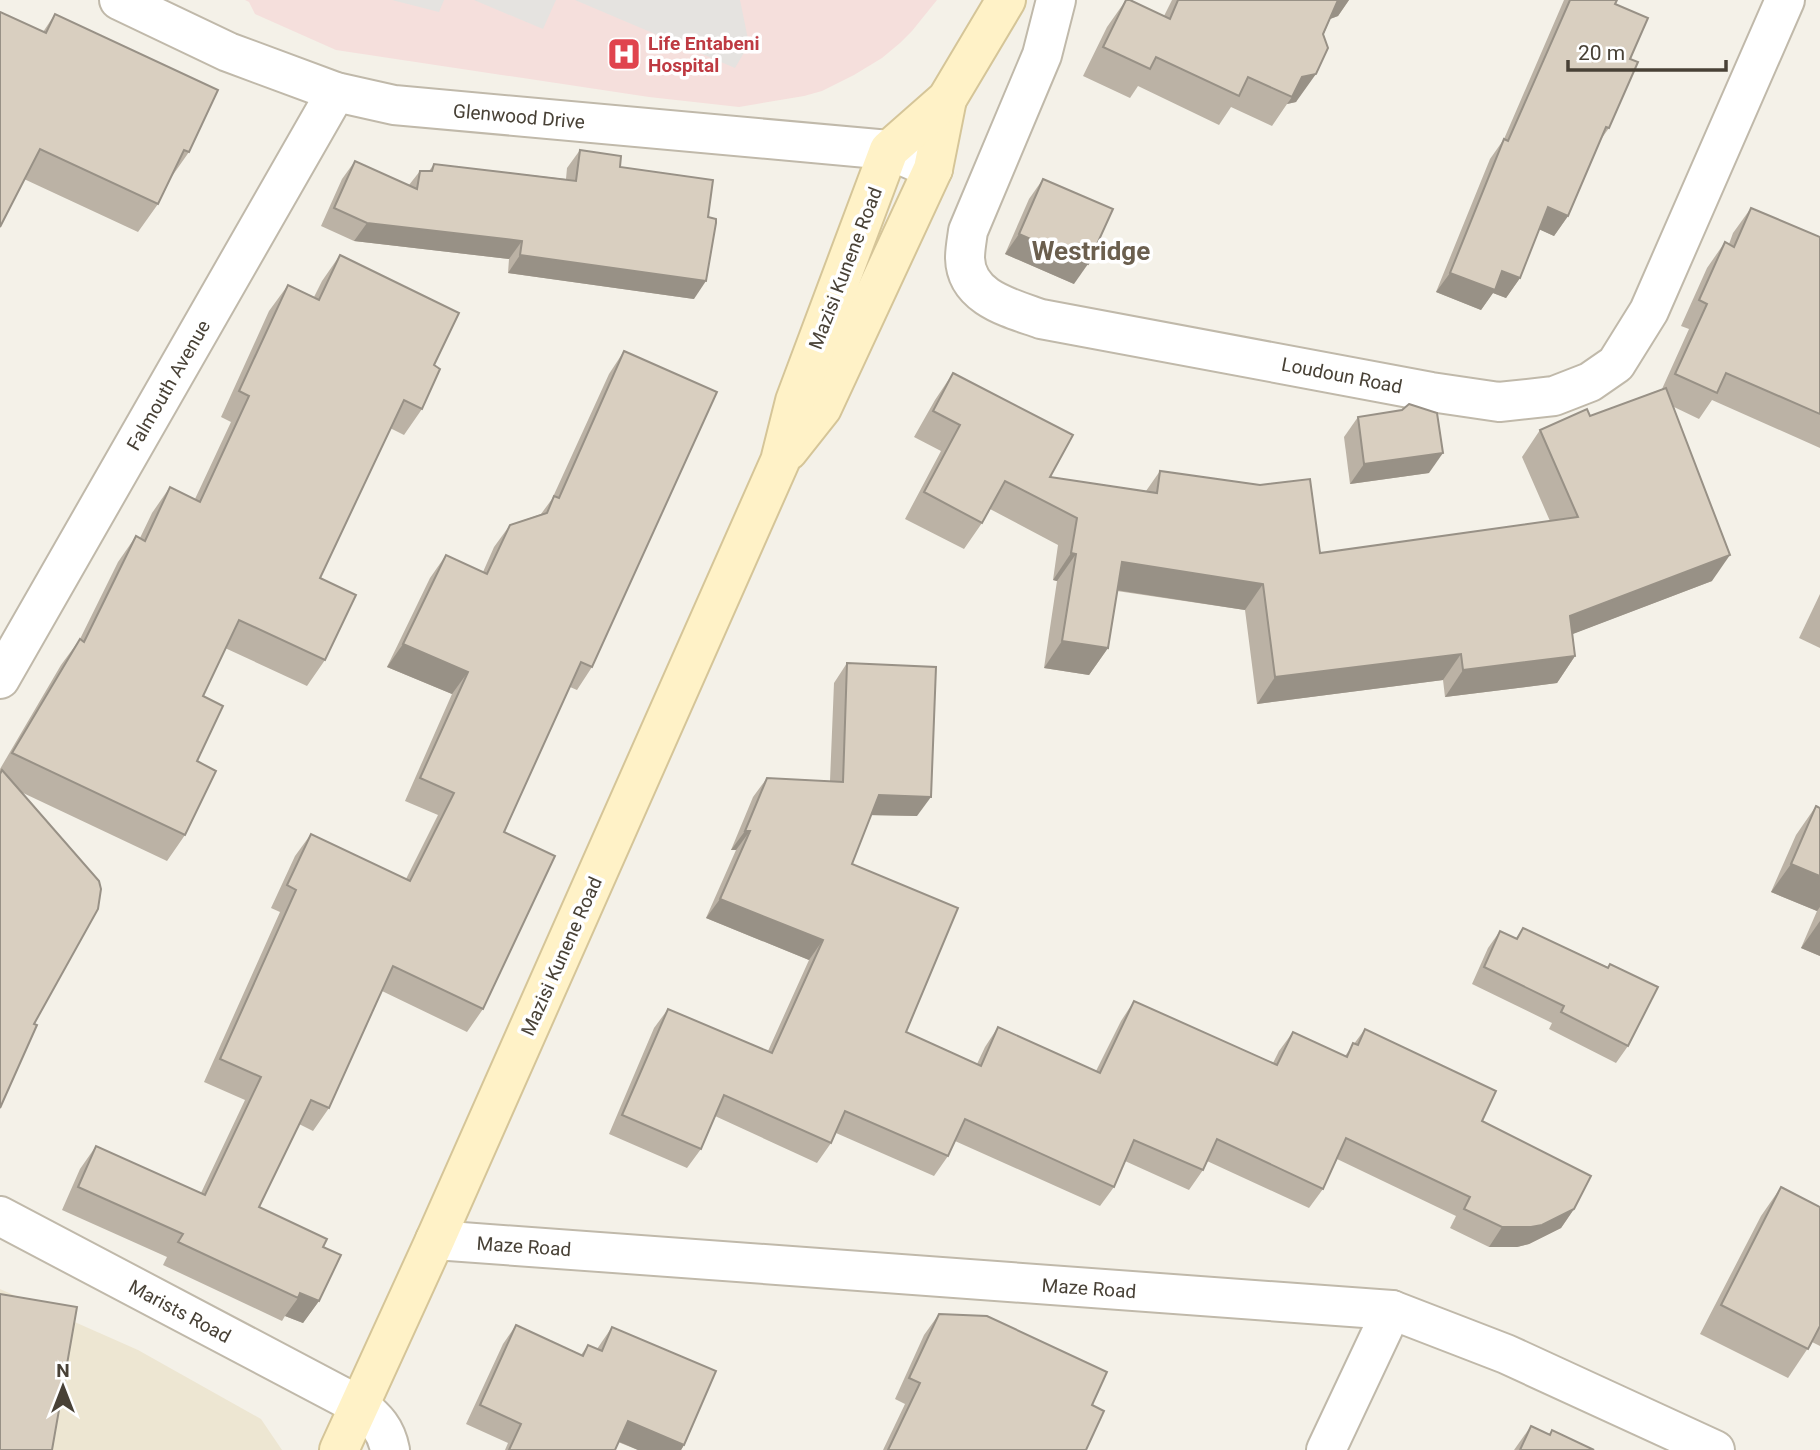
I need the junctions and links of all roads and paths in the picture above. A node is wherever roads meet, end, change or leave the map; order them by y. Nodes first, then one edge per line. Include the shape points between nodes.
1 (119, 0) edge
2 (1006, 0) edge
3 (1056, 0) edge
4 (1785, 0) edge
5 (336, 92) junction
6 (947, 99) junction
7 (889, 150) junction
8 (933, 169) junction
9 (780, 461) junction
10 (0, 679) edge
11 (0, 1216) edge
12 (435, 1240) junction
13 (1392, 1310) junction
14 (360, 1406) junction
15 (339, 1450) edge
16 (390, 1450) edge
17 (1326, 1450) edge
18 (1715, 1450) edge

1 - 5 street, Glenwood Drive via 228,52
2 - 6 street, Mazisi Kunene Road
3 - 4 street, Loudoun Road via 1041,55 968,230 968,276 980,293 1041,319 1499,402 1554,396 1590,382 1616,364 1649,311
5 - 7 street, Glenwood Drive via 394,105
5 - 10 street, Falmouth Avenue
6 - 7 street, Mazisi Kunene Road
6 - 8 street, Mazisi Kunene Road
7 - 8 street, Glenwood Drive
7 - 9 street, Mazisi Kunene Road via 795,401
8 - 9 street, Mazisi Kunene Road via 822,408
9 - 12 street, Mazisi Kunene Road
11 - 14 street, Marists Road
12 - 13 street, Maze Road
12 - 14 street, Mazisi Kunene Road
13 - 17 street
13 - 18 street, Maze Road via 1506,1354
14 - 15 street, Mazisi Kunene Road
14 - 16 street, Marists Road via 380,1423

